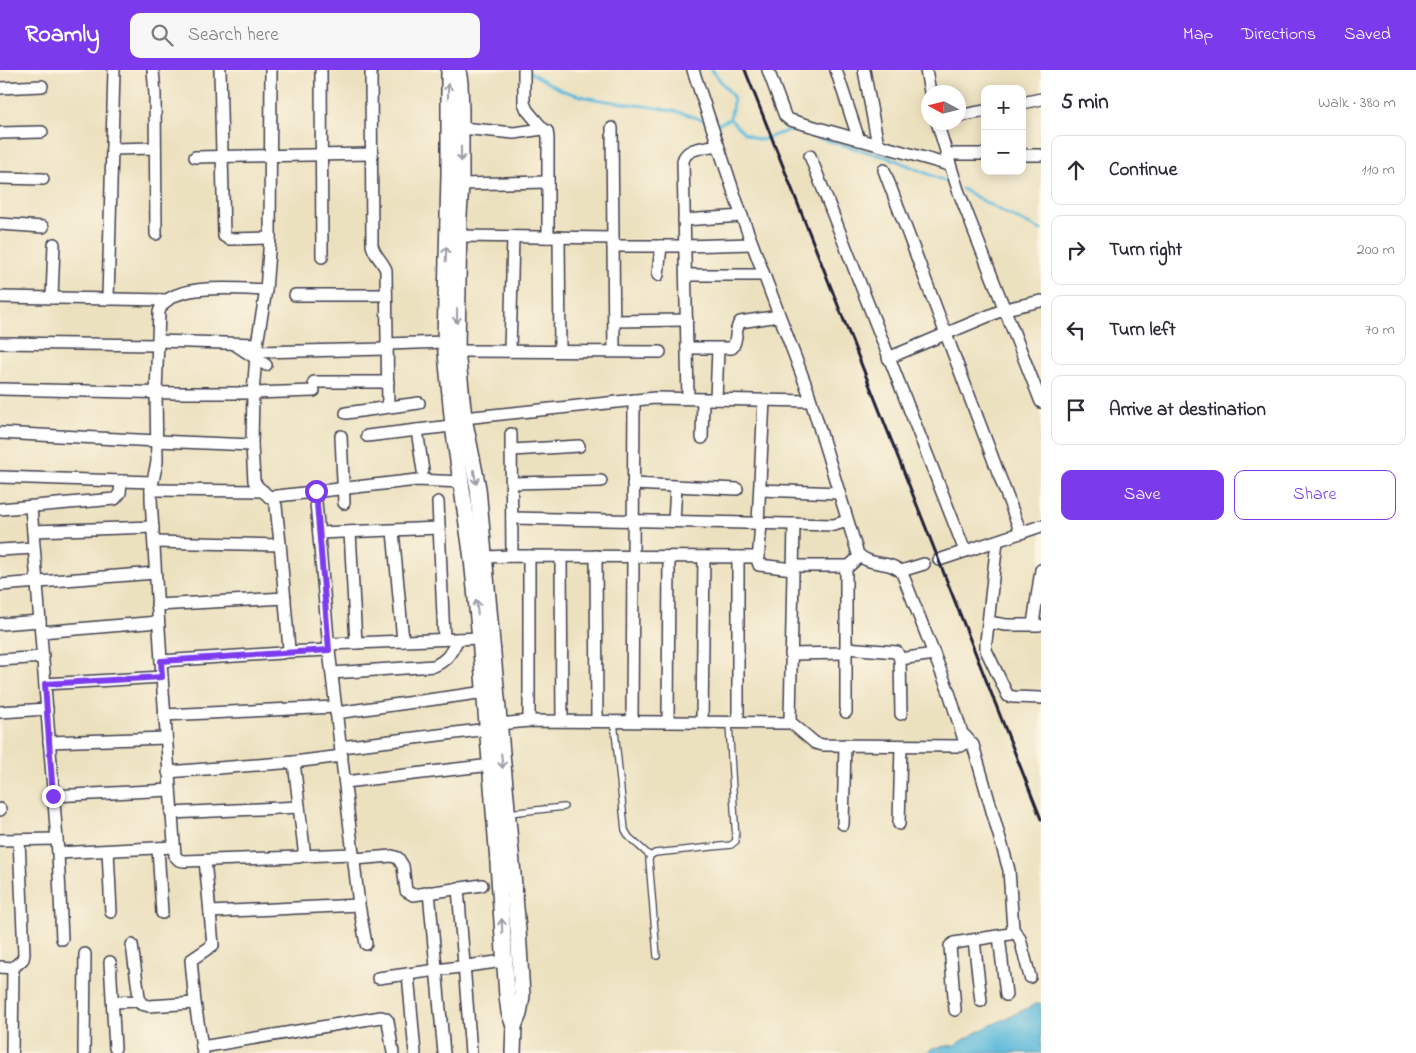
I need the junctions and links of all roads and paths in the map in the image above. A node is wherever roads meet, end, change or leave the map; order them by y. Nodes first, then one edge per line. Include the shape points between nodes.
1 (114, 70) edge
2 (153, 70) edge
3 (220, 70) edge
4 (271, 70) edge
5 (321, 70) edge
6 (372, 70) edge
7 (449, 70) edge
8 (458, 70) edge
9 (524, 70) edge
10 (693, 70) edge
11 (768, 70) edge
12 (836, 70) edge
13 (864, 70) edge
14 (926, 70) edge
15 (929, 85) edge
16 (42, 86) dead end
17 (0, 88) edge
18 (1041, 99) edge
19 (1026, 102) edge
20 (981, 111) edge
21 (966, 114) edge
22 (461, 128) junction
23 (612, 128) dead end
24 (543, 129) junction
25 (939, 130) edge
26 (42, 132) dead end
27 (0, 133) edge
28 (859, 140) junction
29 (718, 145) junction
30 (878, 145) junction
31 (112, 148) junction
32 (156, 148) junction
33 (322, 154) junction
34 (372, 154) junction
35 (222, 155) junction
36 (271, 155) junction
37 (981, 155) edge
38 (1026, 155) edge
39 (1040, 155) edge
40 (195, 156) dead end
41 (810, 156) dead end
42 (949, 164) junction
43 (884, 170) dead end
44 (0, 178) edge
45 (43, 178) dead end
46 (548, 182) junction
47 (461, 184) junction
48 (742, 216) junction
49 (684, 220) junction
50 (0, 224) edge
51 (42, 227) dead end
52 (156, 234) dead end
53 (459, 236) junction
54 (513, 237) junction
55 (554, 237) junction
56 (270, 238) junction
57 (613, 242) junction
58 (54, 244) dead end
59 (752, 244) junction
60 (661, 246) junction
61 (685, 246) junction
62 (322, 257) dead end
63 (658, 275) dead end
64 (686, 275) junction
65 (764, 275) junction
66 (266, 290) junction
67 (386, 294) junction
68 (296, 295) dead end
69 (0, 298) edge
70 (52, 298) junction
71 (108, 299) junction
72 (168, 300) junction
73 (1041, 301) edge
74 (1005, 309) junction
75 (779, 316) junction
76 (686, 320) junction
77 (614, 321) junction
78 (945, 334) junction
79 (0, 342) edge
80 (158, 343) junction
81 (387, 346) junction
82 (451, 346) junction
83 (687, 348) junction
84 (718, 348) junction
85 (256, 351) junction
86 (510, 351) junction
87 (560, 351) junction
88 (614, 352) junction
89 (660, 352) dead end
90 (888, 358) junction
91 (266, 366) dead end
92 (1036, 375) edge
93 (388, 382) junction
94 (0, 389) edge
95 (156, 393) junction
96 (253, 393) junction
97 (688, 398) junction
98 (703, 399) junction
99 (716, 399) junction
100 (634, 400) junction
101 (764, 400) junction
102 (811, 401) junction
103 (1041, 402) edge
104 (419, 403) dead end
105 (388, 407) junction
106 (346, 413) dead end
107 (461, 423) junction
108 (417, 430) junction
109 (0, 433) edge
110 (511, 434) dead end
111 (341, 436) dead end
112 (366, 436) dead end
113 (702, 438) dead end
114 (157, 441) junction
115 (252, 445) junction
116 (579, 446) dead end
117 (512, 450) junction
118 (423, 471) dead end
119 (0, 478) edge
120 (120, 481) junction
121 (601, 481) dead end
122 (461, 482) junction
123 (512, 482) junction
124 (633, 484) junction
125 (152, 486) junction
126 (676, 487) junction
127 (343, 488) junction
128 (737, 489) dead end
129 (760, 490) junction
130 (316, 491) junction
131 (839, 493) junction
132 (266, 494) junction
133 (438, 502) dead end
134 (344, 503) dead end
135 (31, 507) junction
136 (0, 509) edge
137 (512, 518) junction
138 (633, 520) junction
139 (674, 521) junction
140 (847, 521) junction
141 (760, 523) junction
142 (794, 524) junction
143 (1041, 526) edge
144 (153, 527) junction
145 (439, 528) junction
146 (393, 530) junction
147 (33, 531) junction
148 (350, 532) junction
149 (319, 533) junction
150 (1021, 533) junction
151 (997, 540) junction
152 (154, 542) junction
153 (280, 545) junction
154 (34, 548) junction
155 (0, 550) edge
156 (965, 551) junction
157 (512, 556) junction
158 (529, 556) junction
159 (561, 556) junction
160 (596, 556) junction
161 (633, 556) junction
162 (860, 556) junction
163 (485, 557) junction
164 (669, 557) junction
165 (704, 557) junction
166 (738, 557) junction
167 (758, 557) junction
168 (939, 560) dead end
169 (924, 564) dead end
170 (846, 567) junction
171 (793, 568) junction
172 (1041, 570) edge
173 (900, 571) junction
174 (155, 573) junction
175 (37, 582) junction
176 (0, 585) edge
177 (285, 598) junction
178 (157, 605) junction
179 (158, 622) junction
180 (988, 622) junction
181 (0, 624) edge
182 (1037, 624) edge
183 (40, 627) junction
184 (480, 638) junction
185 (444, 639) junction
186 (458, 639) junction
187 (403, 641) junction
188 (356, 643) junction
189 (329, 647) junction
190 (846, 651) junction
191 (286, 652) junction
192 (791, 654) junction
193 (934, 654) junction
194 (43, 657) junction
195 (900, 658) junction
196 (0, 660) edge
197 (161, 661) junction
198 (332, 672) junction
199 (162, 677) junction
200 (45, 684) junction
201 (485, 692) junction
202 (1041, 698) edge
203 (47, 709) junction
204 (336, 710) junction
205 (0, 712) edge
206 (846, 712) dead end
207 (901, 714) dead end
208 (164, 715) junction
209 (529, 721) junction
210 (562, 721) junction
211 (597, 721) junction
212 (614, 721) junction
213 (632, 721) junction
214 (789, 721) junction
215 (668, 722) junction
216 (702, 722) junction
217 (734, 722) junction
218 (495, 729) junction
219 (964, 735) junction
220 (166, 738) junction
221 (49, 742) junction
222 (845, 745) junction
223 (901, 746) junction
224 (341, 752) junction
225 (294, 762) junction
226 (491, 765) junction
227 (168, 772) junction
228 (345, 782) junction
229 (170, 790) junction
230 (53, 796) junction
231 (299, 807) junction
232 (564, 807) dead end
233 (171, 813) junction
234 (507, 813) junction
235 (844, 824) dead end
236 (899, 824) dead end
237 (56, 839) junction
238 (0, 840) edge
239 (19, 840) junction
240 (174, 847) junction
241 (158, 848) junction
242 (108, 851) junction
243 (58, 853) junction
244 (301, 856) junction
245 (354, 856) junction
246 (650, 856) junction
247 (205, 860) junction
248 (482, 885) dead end
249 (458, 888) junction
250 (429, 892) junction
251 (359, 905) junction
252 (112, 912) dead end
253 (210, 912) junction
254 (162, 913) dead end
255 (1013, 929) junction
256 (999, 936) junction
257 (62, 938) dead end
258 (974, 940) junction
259 (366, 944) dead end
260 (132, 945) dead end
261 (85, 954) dead end
262 (657, 956) dead end
263 (504, 961) junction
264 (110, 962) dead end
265 (465, 966) junction
266 (0, 967) edge
267 (14, 968) junction
268 (437, 970) junction
269 (408, 974) junction
270 (1030, 977) dead end
271 (378, 978) dead end
272 (1006, 994) dead end
273 (0, 1000) edge
274 (13, 1000) junction
275 (140, 1001) junction
276 (981, 1001) dead end
277 (113, 1002) junction
278 (196, 1003) junction
279 (955, 1010) dead end
280 (514, 1026) junction
281 (6, 1038) edge
282 (115, 1048) dead end
283 (202, 1050) edge
284 (12, 1053) edge
285 (84, 1053) edge
286 (393, 1053) edge
287 (414, 1053) edge
288 (444, 1053) edge
289 (471, 1053) edge
290 (513, 1053) edge

1 - 31 street
2 - 32 street
3 - 35 street
4 - 36 street
5 - 33 street
6 - 34 street
82 -> 7 street
8 - 22 street
9 - 24 street via 526,110
10 - 29 street
11 - 28 street via 787,119
12 - 28 street
13 - 30 street
14 - 15 street
16 - 17 street
18 - 19 street
20 - 21 street
22 - 24 street via 514,133
22 -> 47 street
23 - 57 street
24 - 46 street via 547,131 548,138
25 - 42 street
26 - 27 street
28 - 30 street
29 - 48 street
29 - 49 street via 690,151 684,156
30 - 42 street
31 - 32 street
31 - 71 street
32 - 52 street
33 - 34 street
33 - 36 street
33 - 62 street
34 - 67 street via 372,245 386,270
35 - 36 street
35 - 40 street
35 - 56 street via 224,236 229,239
36 - 56 street
37 - 42 street
38 - 39 street
41 - 90 street
42 - 74 street
43 - 78 street
44 - 45 street
46 - 47 street
46 - 55 street
47 - 53 street
48 - 49 street
48 - 59 street
49 - 61 street
50 - 51 street
53 - 54 street
53 -> 82 street
54 - 55 street
54 - 86 street
55 - 57 street
55 - 87 street
56 - 66 street
57 - 60 street
57 - 77 street
58 - 70 street
59 - 61 street
59 - 65 street
60 - 61 street
60 - 63 street
61 - 64 street
64 - 65 street
64 - 76 street
65 - 75 street
66 - 72 street via 191,290
66 - 85 street
67 - 68 street
67 - 81 street
69 - 70 street
70 - 71 street
71 - 72 street
72 - 80 street via 163,302 159,312
73 - 74 street
74 - 78 street
74 - 92 street
75 - 84 street via 741,321 737,325 734,347
75 - 102 street
76 - 77 street
76 - 83 street
77 - 88 street
78 - 90 street
78 - 150 street
79 - 80 street
80 - 85 street via 234,344
80 - 95 street
81 - 82 street
81 - 85 street
81 - 93 street
82 - 86 street
82 - 107 street
83 - 84 street
83 - 97 street
84 - 99 street
85 - 91 street
85 - 96 street
86 - 87 street
87 - 88 street
88 - 89 street
90 - 156 street
92 - 103 street
93 - 96 street
93 - 105 street
94 - 95 street
95 - 96 street
95 - 114 street
96 - 115 street
97 - 98 street
97 - 100 street
98 - 99 street
98 - 113 street
99 - 101 street
100 - 107 street
100 - 124 street
101 - 102 street
101 - 129 street
102 - 131 street
104 - 105 street
105 - 106 street
107 - 108 street
107 - 122 street
107 -> 163 street via 478,488
108 - 112 street
108 - 118 street
109 - 114 street
110 - 117 street
111 - 127 street
114 - 115 street
114 - 125 street
115 - 132 street via 254,481
116 - 117 street
117 - 123 street
119 - 120 street
120 - 125 street
120 - 135 street via 120,493 115,499
121 - 123 street
122 - 127 street via 418,480
184 -> 122 street
123 - 137 street
124 - 126 street
124 - 138 street
125 - 132 street
125 - 144 street
126 - 128 street
126 - 139 street
127 - 130 street
127 - 134 street
129 - 131 street
129 - 141 street
130 - 132 street
130 - 149 street
131 - 140 street
132 - 153 street via 276,506
133 - 145 street
135 - 136 street
135 - 147 street
137 - 138 street
137 - 157 street
138 - 139 street
138 - 161 street
139 - 141 street
140 - 142 street via 834,525
140 - 162 street
141 - 142 street
141 - 167 street
142 - 171 street
143 - 150 street
144 - 147 street
144 - 152 street
145 - 146 street
145 - 185 street
146 - 148 street
146 - 187 street
147 - 154 street
148 - 149 street
148 - 188 street
149 - 189 street
150 - 151 street
151 - 156 street
151 - 180 street
152 - 153 street
152 - 174 street
153 - 177 street
154 - 155 street
154 - 175 street
156 - 168 street
157 - 158 street
157 - 163 street
158 - 159 street
158 - 209 street
159 - 160 street
159 - 210 street
160 - 161 street
160 - 211 street
161 - 164 street
161 - 213 street
162 - 170 street
162 - 173 street
163 - 218 street
164 - 165 street
164 - 215 street
165 - 166 street
165 - 216 street
166 - 167 street
166 - 217 street
167 - 171 street via 761,566
169 - 173 street
170 - 171 street
170 - 190 street
171 - 192 street
172 - 182 street
173 - 193 street
174 - 175 street
174 - 178 street
175 - 176 street
175 - 183 street
177 - 178 street
177 - 191 street via 289,649
178 - 179 street
179 - 183 street
179 - 197 street
180 - 182 street
180 - 202 street via 986,650 1006,694
181 - 183 street
183 - 194 street
184 - 186 street
184 - 201 street
185 - 186 street
185 - 187 street
186 - 198 street via 449,656 434,666
187 - 188 street
188 - 189 street
189 - 191 street
189 - 198 street
190 - 192 street
190 - 195 street via 895,651
190 - 206 street
191 - 197 street
192 - 214 street
193 - 195 street
193 - 219 street
194 - 196 street
194 - 200 street
195 - 207 street
197 - 199 street
198 - 204 street
199 - 200 street
199 - 208 street
200 - 203 street
201 - 204 street
201 - 218 street
203 - 205 street
203 - 221 street
204 - 208 street
204 - 224 street
208 - 220 street
209 - 210 street
209 - 218 street
210 - 211 street
211 - 212 street
212 - 213 street
212 - 246 lane via 625,830
213 - 215 street
214 - 217 street
214 - 222 street via 815,743
215 - 216 street
216 - 217 street
217 - 246 lane via 736,841 731,845
218 - 224 street
218 - 226 street
218 -> 234 street
219 - 223 street via 965,743 961,746
219 - 255 street via 974,745 1009,870
220 - 221 street
220 - 227 street
221 - 230 street
222 - 223 street
222 - 235 street
223 - 236 street
224 - 225 street
224 - 228 street
225 - 227 street
225 - 231 street
226 - 228 street
263 -> 226 street
227 - 229 street
228 - 245 street
229 - 230 street
229 - 233 street
230 - 237 street
231 - 233 street
231 - 244 street via 304,849
232 - 234 lane
233 - 240 street
234 - 280 street via 522,996
237 - 239 street
237 - 243 street
238 - 239 street
239 - 267 street via 24,954
240 - 241 street
240 - 247 street via 179,860
241 - 242 street
241 - 254 street
242 - 243 street
242 - 252 street
243 - 257 street
244 - 245 street
244 - 247 street
245 - 250 street via 398,858 403,866 406,892 413,895
245 - 251 street
246 - 262 lane
247 - 253 street
248 - 249 street
249 - 250 street
249 - 265 street
250 - 268 street
251 - 253 street
251 - 259 street
253 - 278 street via 213,945 192,960
255 - 256 street via 1010,934
255 - 270 street via 1020,939
256 - 258 street
256 - 272 street
258 - 276 street
258 - 279 street via 950,946
260 - 275 street
261 - 285 street
263 - 265 street
263 - 280 street via 509,1012
264 - 277 street
265 - 268 street
265 - 289 street
266 - 267 street
267 - 274 street
268 - 269 street
268 - 288 street
269 - 271 street
269 - 287 street
273 - 274 street
274 - 281 street
275 - 277 street
275 - 278 street via 149,1006
277 - 282 street
278 - 283 street
280 - 290 street
281 - 284 street
283 - 286 street via 381,1017 388,1022

